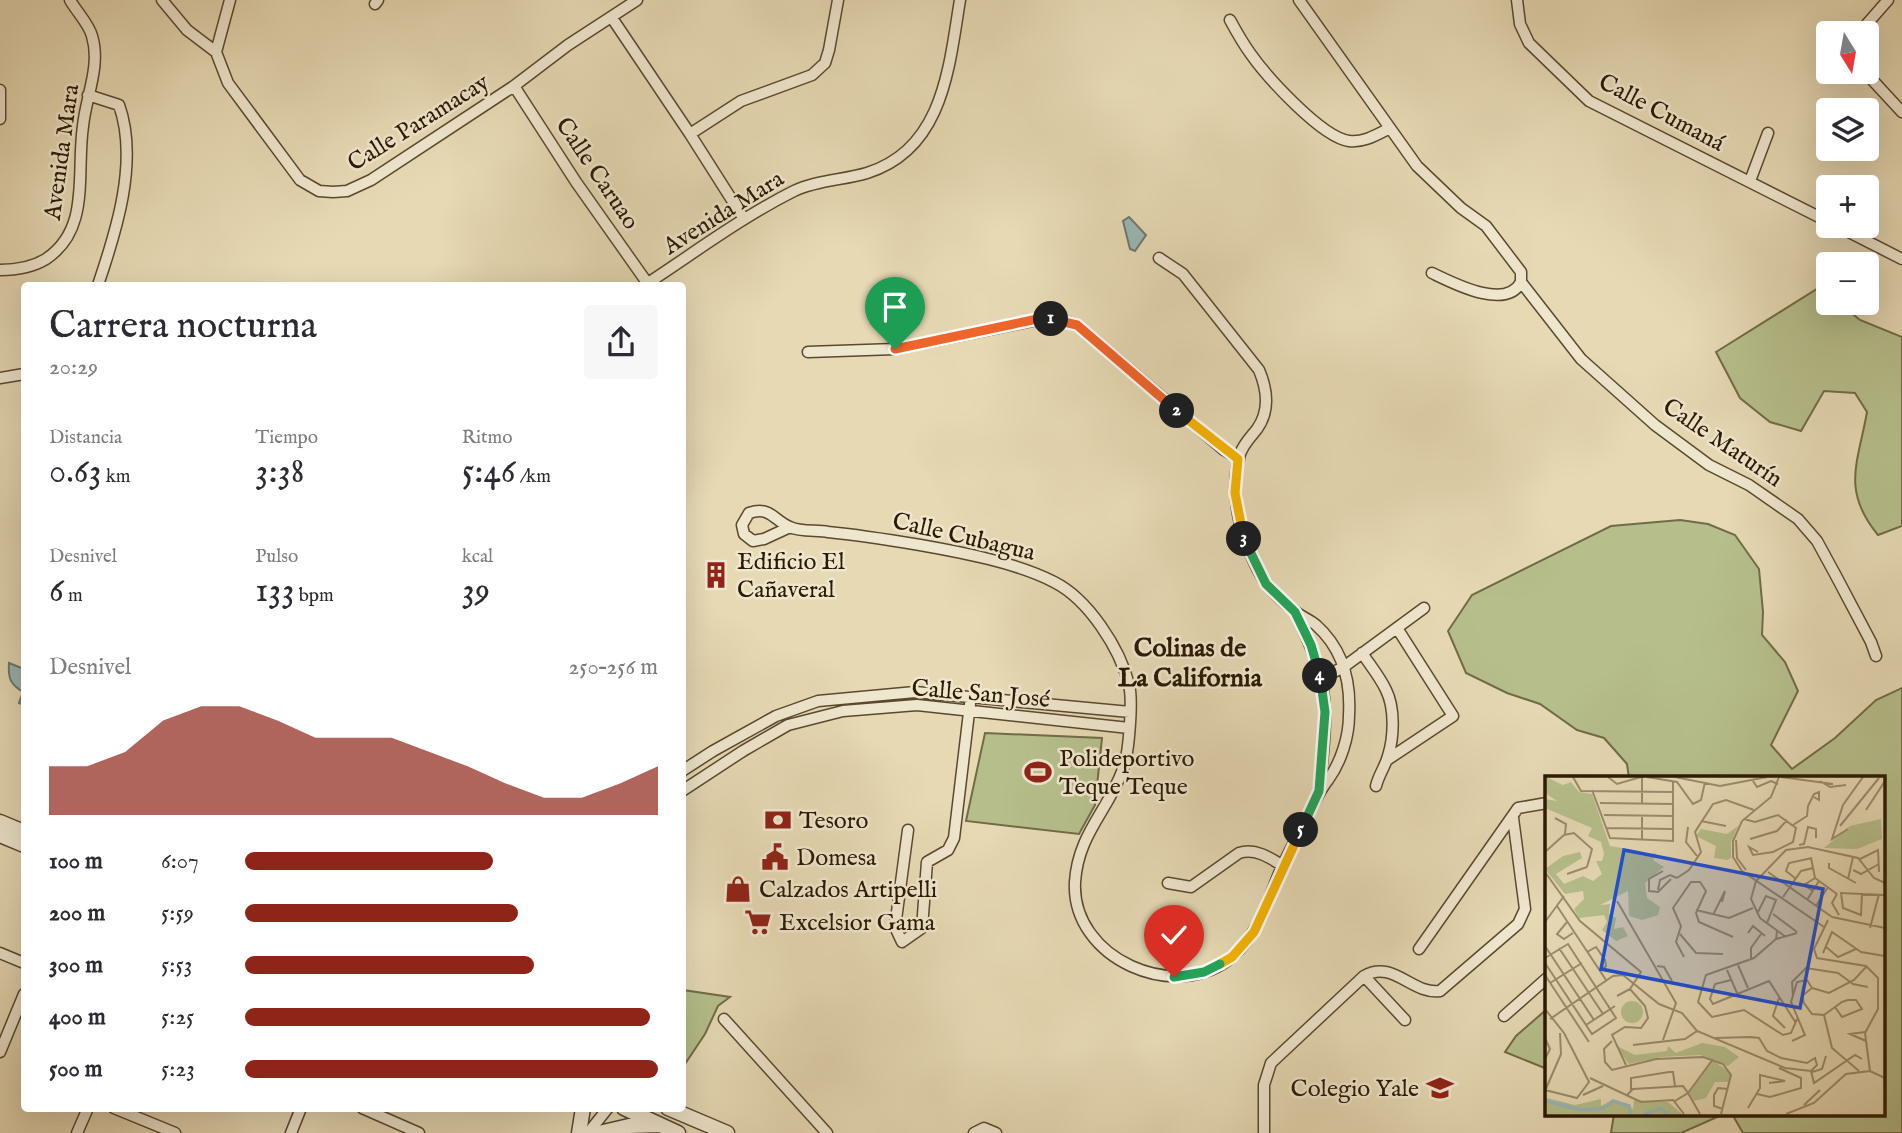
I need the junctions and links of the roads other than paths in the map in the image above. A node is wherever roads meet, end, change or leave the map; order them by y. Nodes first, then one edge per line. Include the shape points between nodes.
1 (69, 0) edge
2 (162, 0) edge
3 (230, 0) edge
4 (637, 0) edge
5 (838, 0) edge
6 (960, 0) edge
7 (1299, 0) edge
8 (1517, 0) edge
9 (1888, 0) edge
10 (612, 18) junction
11 (1230, 20) dead end
12 (1870, 21) edge
13 (216, 52) junction
14 (1876, 84) edge
15 (514, 86) junction
16 (0, 90) edge
17 (88, 95) junction
18 (1902, 112) edge
19 (0, 119) edge
20 (1390, 128) junction
21 (1768, 133) dead end
22 (690, 134) junction
23 (1750, 181) junction
24 (1816, 215) edge
25 (744, 219) junction
26 (1861, 238) edge
27 (1159, 258) dead end
28 (1902, 259) edge
29 (0, 270) edge
30 (1432, 273) dead end
31 (99, 282) edge
32 (646, 282) edge
33 (650, 282) edge
34 (1521, 282) junction
35 (808, 352) dead end
36 (21, 374) edge
37 (0, 378) edge
38 (1238, 459) junction
39 (790, 527) dead end
40 (1424, 608) dead end
41 (1295, 612) junction
42 (1397, 628) junction
43 (1362, 653) junction
44 (1875, 656) dead end
45 (1345, 666) junction
46 (1321, 679) junction
47 (970, 696) junction
48 (970, 710) junction
49 (1130, 712) junction
50 (1129, 728) junction
51 (1387, 760) junction
52 (686, 769) edge
53 (686, 771) edge
54 (695, 780) junction
55 (1376, 786) dead end
56 (686, 788) edge
57 (1319, 791) junction
58 (1545, 803) edge
59 (1513, 818) junction
60 (0, 822) edge
61 (908, 830) dead end
62 (21, 831) edge
63 (0, 835) edge
64 (21, 844) edge
65 (1283, 866) junction
66 (1168, 883) dead end
67 (1419, 949) dead end
68 (0, 953) edge
69 (21, 962) edge
70 (1364, 976) junction
71 (1545, 980) edge
72 (21, 1001) edge
73 (1504, 1016) dead end
74 (724, 1019) dead end
75 (1405, 1020) dead end
76 (0, 1052) edge
77 (86, 1112) edge
78 (124, 1112) edge
79 (299, 1112) edge
80 (371, 1112) edge
81 (582, 1112) edge
82 (604, 1112) edge
83 (632, 1112) edge
84 (677, 1112) edge
85 (659, 1125) junction
86 (77, 1133) edge
87 (175, 1133) edge
88 (291, 1133) edge
89 (419, 1133) edge
90 (579, 1133) edge
91 (588, 1133) edge
92 (599, 1133) edge
93 (678, 1133) edge
94 (727, 1133) edge
95 (827, 1133) edge
96 (974, 1133) edge
97 (996, 1133) edge
98 (1264, 1133) edge

1 - 17 street, Avenida Mara via 92,35 95,65
2 - 13 street via 187,30
3 - 13 street
4 - 10 street, Calle Paramacay
5 - 22 street via 825,63 812,75 741,101
6 - 25 street, Avenida Mara via 936,112 908,148 868,173 796,190
7 - 20 street, Calle Maturín
8 - 23 street, Calle Cumaná via 1528,43 1589,101
9 - 12 street
10 - 15 street, Calle Paramacay
10 - 22 street
11 - 20 street via 1250,53 1329,132 1348,141
13 - 15 street, Calle Paramacay via 228,83 291,169 319,191 347,191 371,180
14 - 18 street
15 - 32 street, Calle Caruao
16 - 19 street
17 - 29 street, Avenida Mara via 74,229 61,248 40,262
17 - 31 street via 119,105 124,120 122,197
20 - 34 street, Calle Maturín via 1417,166 1486,226 1521,272
21 - 23 street
22 - 25 street
23 - 24 street, Calle Cumaná
25 - 33 street, Avenida Mara
26 - 28 street
27 - 38 street via 1183,274 1259,370 1266,408
30 - 34 street via 1461,288 1498,296
34 - 44 street, Calle Maturín via 1581,359 1655,425 1709,465 1749,485 1798,519 1817,541
35 - 38 street via 895,349 1042,318 1059,320 1077,325
36 - 37 street
38 - 41 street via 1235,493 1245,542 1266,584
39 - 49 street, Calle Cubagua via 932,547 1051,580 1085,604 1108,640 1131,689
40 - 42 street
41 - 45 street via 1332,642
41 - 46 street
42 - 43 street
42 - 51 street via 1453,716
43 - 45 street
43 - 51 street via 1388,692 1392,730
45 - 46 street
45 - 57 street via 1349,724 1337,766
46 - 57 street via 1325,712
47 - 48 street
47 - 49 street, Calle San José
47 - 52 street, Calle San José via 915,692 818,701 776,716
48 - 50 street, Calle San José
48 - 54 street, Calle San José via 917,705 843,711 788,725
48 - 61 street via 954,838 948,850 927,862 922,928 902,942 895,927
49 - 50 street, Calle Cubagua
50 - 65 street, Calle Cubagua via 1125,767 1082,844 1075,886 1081,914 1100,945 1146,974 1174,977 1204,972 1232,957 1254,932
51 - 55 street
53 - 54 street
54 - 56 street, Calle San José
57 - 65 street, Calle Cubagua
58 - 59 street via 1518,808
59 - 67 street
59 - 70 street via 1525,909 1518,924 1440,992 1424,990 1389,971 1374,970
60 - 62 street
63 - 64 street
65 - 66 street via 1247,850 1191,887
68 - 69 street
70 - 75 street
70 - 98 street via 1271,1063 1264,1085
71 - 73 street
72 - 76 street
74 - 95 street
77 - 86 street
78 - 87 street
79 - 88 street
80 - 89 street
81 - 90 street
82 - 91 street
83 - 85 street
84 - 94 street
85 - 92 street
85 - 93 street
96 - 97 street via 984,1128

